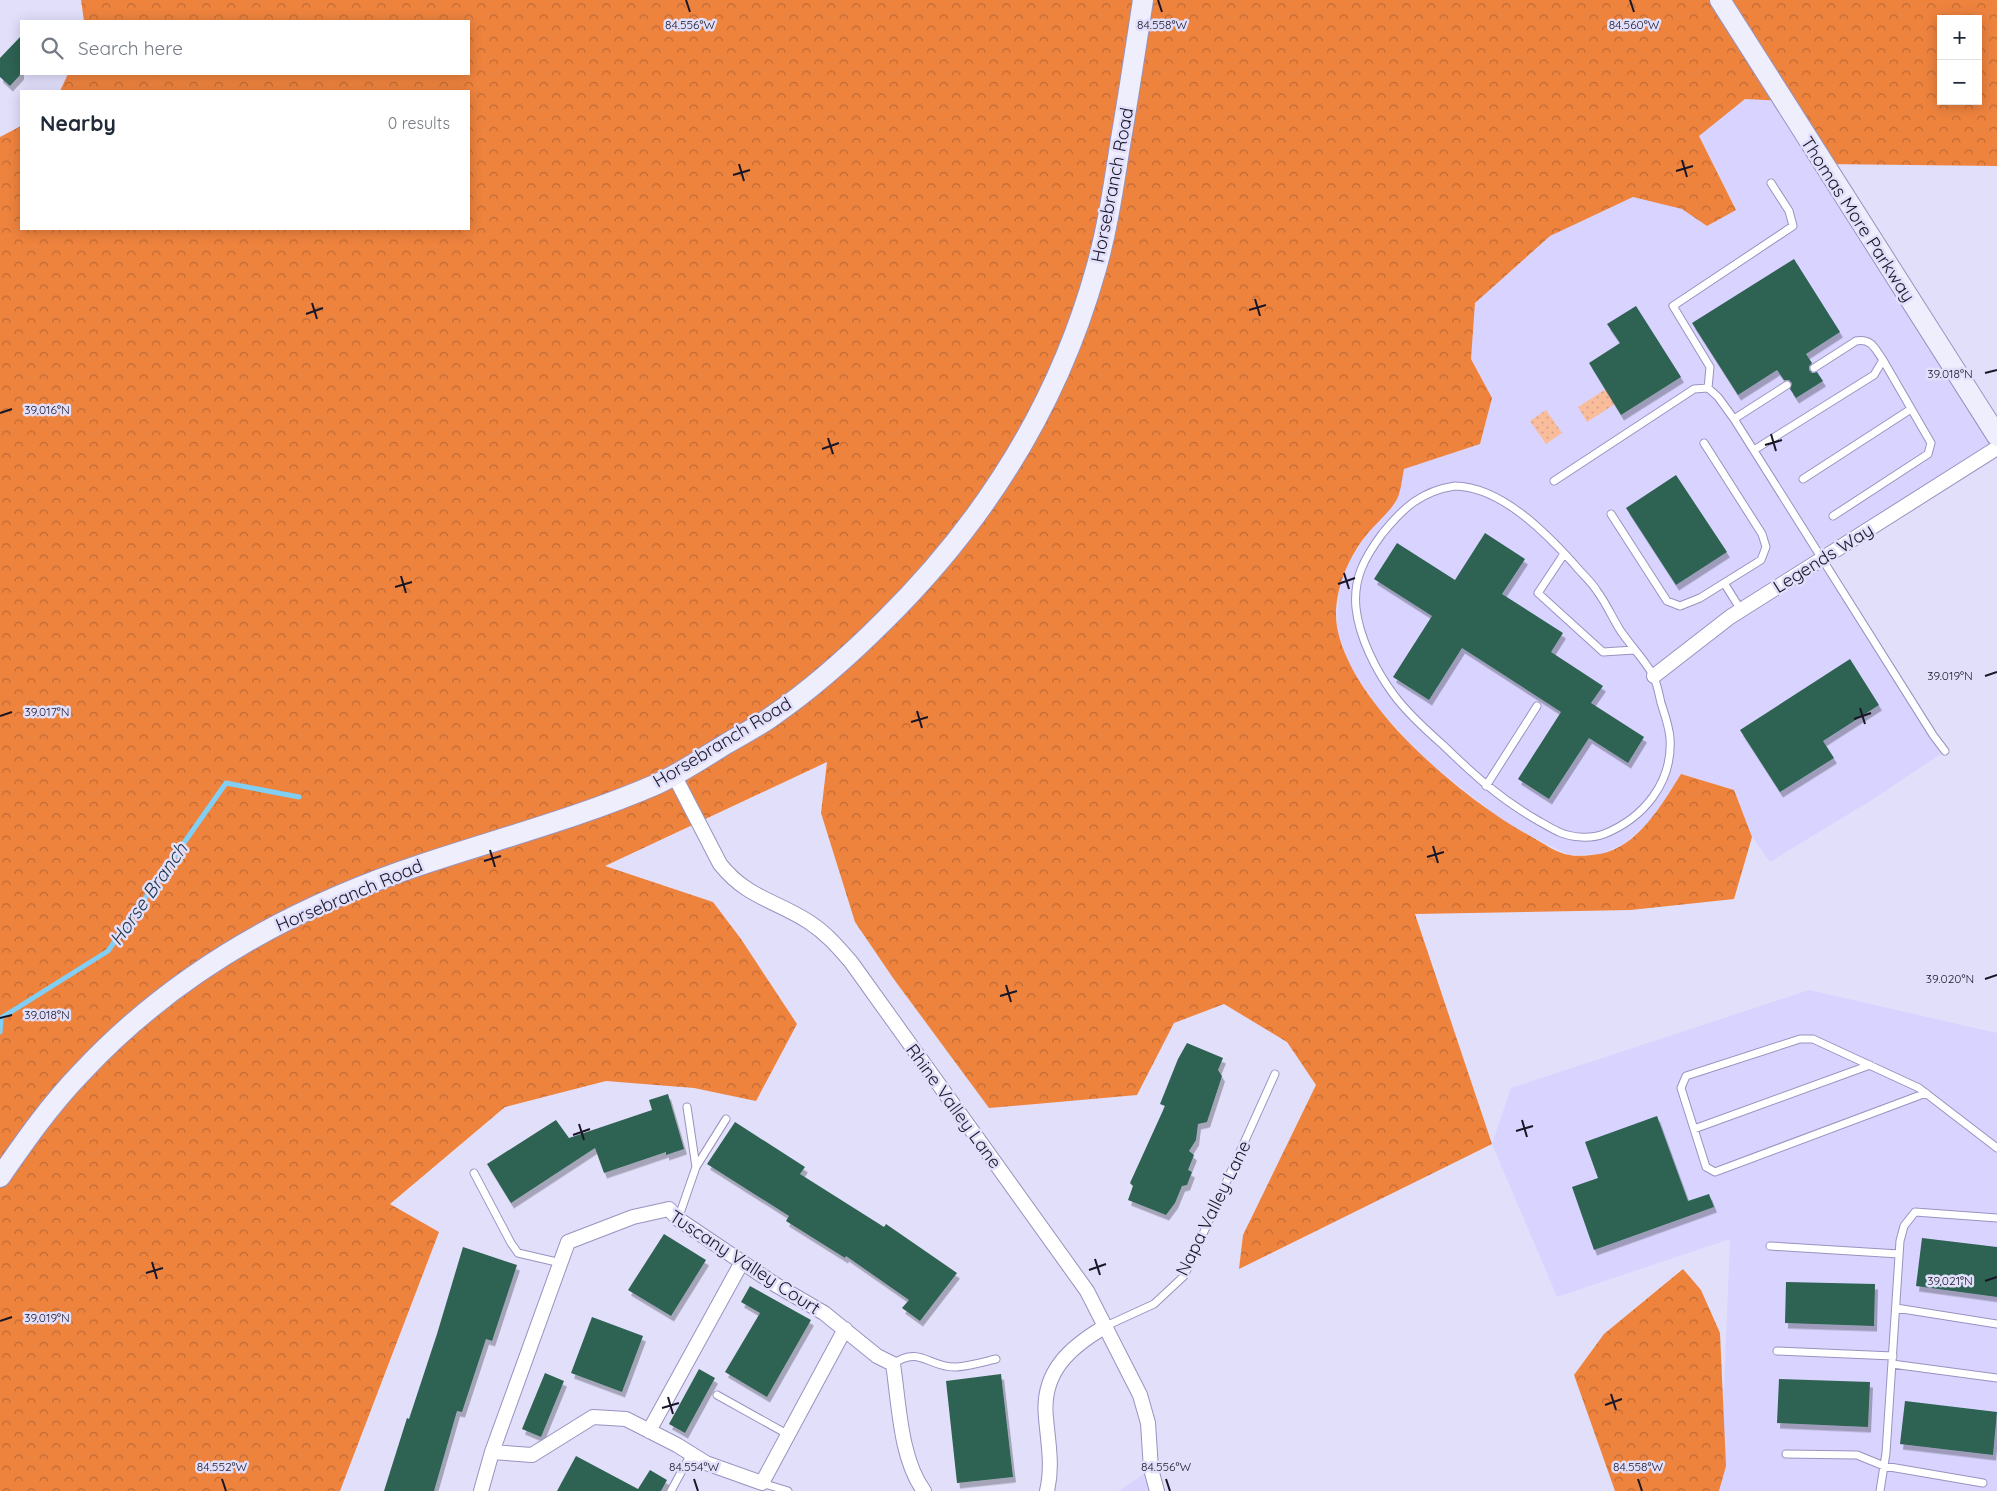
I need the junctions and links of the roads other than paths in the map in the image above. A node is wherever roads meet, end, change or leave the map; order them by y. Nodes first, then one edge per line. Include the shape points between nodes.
1 (1143, 0) edge
2 (1720, 0) edge
3 (1772, 183) dead end
4 (1882, 360) junction
5 (1814, 368) dead end
6 (1787, 384) dead end
7 (1708, 388) junction
8 (1911, 409) junction
9 (1734, 419) junction
10 (1997, 436) edge
11 (1704, 443) dead end
12 (1997, 448) edge
13 (1754, 450) junction
14 (1803, 479) dead end
15 (1554, 481) dead end
16 (1610, 514) dead end
17 (1833, 516) dead end
18 (1564, 554) junction
19 (1822, 558) junction
20 (1724, 583) junction
21 (1741, 610) junction
22 (1634, 650) junction
23 (1654, 676) junction
24 (1537, 706) dead end
25 (1945, 751) dead end
26 (674, 775) junction
27 (1486, 786) junction
28 (1870, 1065) junction
29 (1275, 1074) dead end
30 (1926, 1093) junction
31 (687, 1107) dead end
32 (726, 1119) dead end
33 (1694, 1129) junction
34 (1997, 1148) edge
35 (696, 1167) junction
36 (474, 1173) dead end
37 (0, 1177) edge
38 (1997, 1218) edge
39 (678, 1219) junction
40 (1770, 1246) dead end
41 (1899, 1254) junction
42 (742, 1262) junction
43 (561, 1263) junction
44 (1896, 1308) junction
45 (1997, 1324) edge
46 (1106, 1326) junction
47 (845, 1329) junction
48 (1777, 1350) dead end
49 (1893, 1356) junction
50 (996, 1359) dead end
51 (892, 1364) junction
52 (1892, 1364) junction
53 (1997, 1378) edge
54 (717, 1395) dead end
55 (649, 1431) junction
56 (787, 1434) junction
57 (492, 1452) junction
58 (692, 1454) junction
59 (1786, 1454) dead end
60 (1884, 1466) junction
61 (762, 1483) junction
62 (1983, 1483) dead end
63 (481, 1491) edge
64 (671, 1491) edge
65 (788, 1491) edge
66 (924, 1491) edge
67 (1047, 1491) edge
68 (1157, 1491) edge
69 (1880, 1491) edge

1 - 26 street, Horsebranch Road via 1110,210 1096,270 1071,346 1045,404 1017,454 960,539 919,587 859,646 770,718
2 - 10 street, Thomas More Parkway
3 - 7 lane via 1789,211 1793,226 1673,306 1710,367
4 - 5 lane via 1872,344 1864,340 1856,341
4 - 8 lane
4 - 13 lane via 1874,375
6 - 9 lane
7 - 9 lane via 1718,396
7 - 15 lane via 1694,389
8 - 14 lane
8 - 17 lane via 1931,443 1928,454
9 - 13 lane
11 - 20 lane via 1762,534 1766,547 1761,560
12 - 19 street, Legends Way
13 - 19 lane
16 - 20 lane via 1667,601 1680,606
18 - 22 lane via 1597,590
18 - 22 lane via 1538,593 1603,652
18 - 27 lane via 1524,517 1489,494 1455,486 1439,488 1411,502 1370,550 1360,568 1356,608 1373,661 1394,695
19 - 21 street, Legends Way
19 - 25 lane
20 - 21 lane
21 - 23 street, Legends Way
22 - 23 lane
23 - 27 lane via 1670,739 1668,770 1656,793 1635,816 1619,827 1600,836 1560,833
24 - 27 lane
26 - 37 street, Horsebranch Road via 587,811 419,865 349,892 238,946 170,992 80,1073 36,1125
26 - 46 street, Rhine Valley Lane via 720,864 730,876 740,886 808,922 830,938 850,962 1087,1291
28 - 30 lane
28 - 33 lane
28 - 33 lane via 1813,1039 1800,1039 1686,1076 1681,1088
29 - 46 lane, Napa Valley Lane via 1184,1276 1154,1304
30 - 33 lane via 1715,1172 1706,1166
30 - 34 lane
31 - 35 lane
32 - 35 lane
35 - 39 lane
36 - 43 lane via 518,1253
38 - 41 lane via 1915,1212 1904,1226
39 - 42 street, Tuscany Valley Court
39 - 43 street, Tuscany Valley Court via 669,1209 633,1217 568,1242
40 - 41 lane
41 - 44 lane
42 - 47 street, Tuscany Valley Court
42 - 55 street
43 - 57 street, Tuscany Valley Court
44 - 45 lane
44 - 49 lane
46 - 67 street, Napa Valley Lane via 1072,1349 1059,1363 1049,1382 1045,1415 1050,1448
46 - 68 street, Rhine Valley Lane via 1140,1395 1148,1423 1151,1469
47 - 51 street, Tuscany Valley Court
47 - 56 street
48 - 49 lane
49 - 52 lane
50 - 51 lane via 956,1367 917,1356 902,1357
51 - 66 street via 905,1443 915,1480
52 - 53 lane
52 - 60 lane
54 - 56 lane
55 - 57 street via 626,1420 593,1417 532,1455
55 - 58 street
56 - 61 street
57 - 63 street, Tuscany Valley Court
58 - 61 street via 706,1463
58 - 64 lane
59 - 60 lane via 1857,1456
60 - 62 lane
60 - 69 lane
61 - 65 lane

